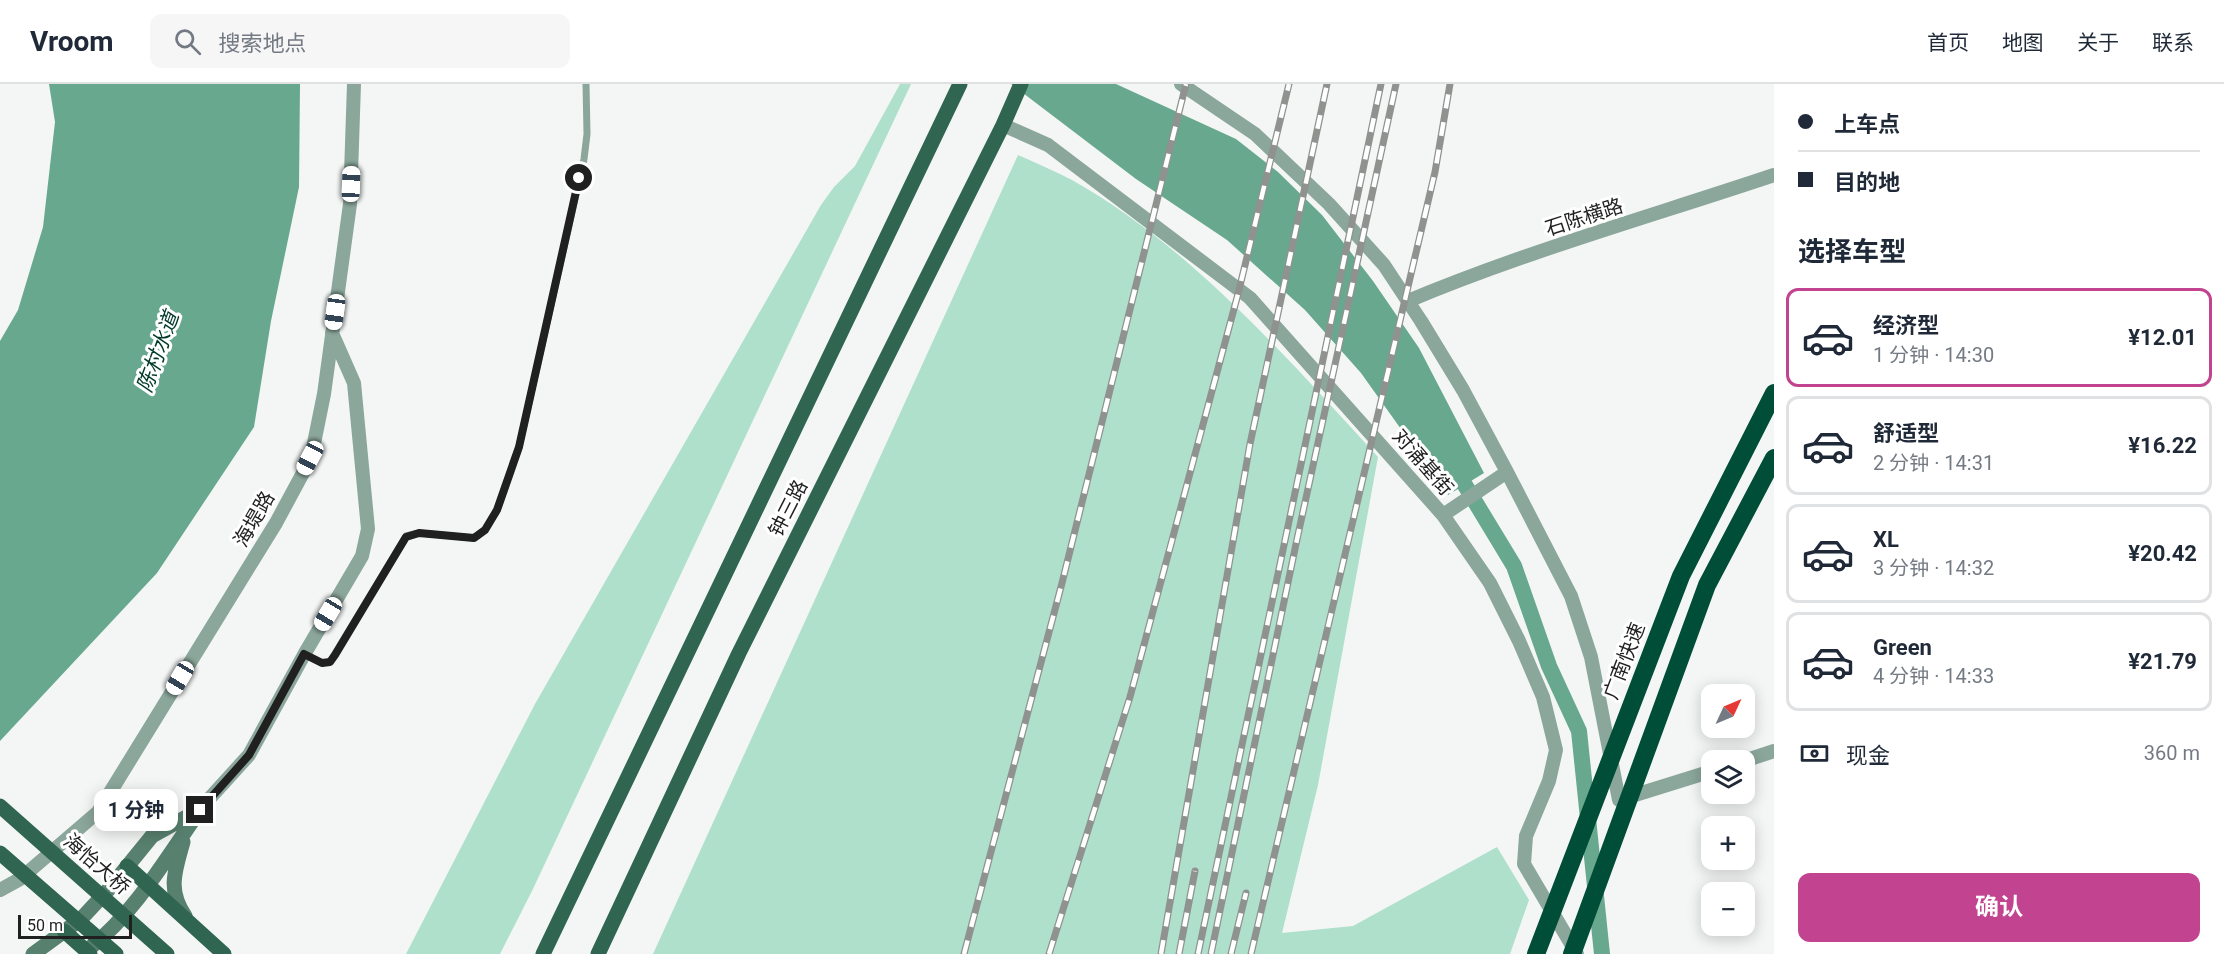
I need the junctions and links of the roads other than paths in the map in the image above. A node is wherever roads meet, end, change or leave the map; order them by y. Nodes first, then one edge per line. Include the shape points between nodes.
1 (354, 84) edge
2 (586, 84) edge
3 (960, 84) edge
4 (1180, 84) edge
5 (1020, 88) edge
6 (1003, 124) junction
7 (1774, 175) edge
8 (1408, 301) junction
9 (332, 333) junction
10 (1774, 393) edge
11 (1774, 458) edge
12 (1507, 472) junction
13 (1447, 513) junction
14 (304, 654) junction
15 (1774, 751) edge
16 (1755, 757) edge
17 (1701, 774) edge
18 (0, 806) edge
19 (200, 810) junction
20 (0, 853) edge
21 (127, 866) junction
22 (148, 884) junction
23 (0, 890) edge
24 (189, 922) junction
25 (64, 932) junction
26 (86, 953) edge
27 (33, 954) edge
28 (116, 954) edge
29 (167, 954) edge
30 (224, 954) edge
31 (543, 954) edge
32 (598, 954) edge
33 (1536, 954) edge
34 (1572, 954) edge
35 (1577, 954) edge

1 - 9 street, 海堤路 via 350,204
2 - 14 lane via 588,123 584,159 519,447 497,510 485,530 474,538 419,533 406,537 330,662 322,663
3 - 31 main road, 钟三路
4 - 8 street via 1255,134 1329,204 1384,265
5 - 6 main road, 钟三路
6 - 13 street, 对涌基街 via 1048,146 1250,298
6 - 32 main road, 钟三路 via 739,652
7 - 8 street, 石陈横路 via 1451,283
8 - 12 street via 1463,390
9 - 14 street via 354,383 368,529 362,556
9 - 23 street, 海堤路 via 310,458 276,523 98,813 20,879
10 - 33 highway, 广南快速, bridge via 1681,576
11 - 34 highway, bridge via 1707,585
12 - 13 street
12 - 17 street via 1574,606 1591,657 1619,800
13 - 35 street, 对涌基街 via 1490,583 1543,697 1556,750 1549,781 1526,836 1524,864
14 - 19 street via 249,755
15 - 16 street
18 - 29 main road, 海怡大桥, bridge
19 - 21 street via 152,837
19 - 22 street
19 - 24 street via 184,837 174,890 176,903
20 - 28 main road, bridge
21 - 22 main road
21 - 25 street via 81,919
22 - 24 main road
22 - 26 street via 131,908
24 - 30 main road
25 - 26 main road
25 - 27 street

